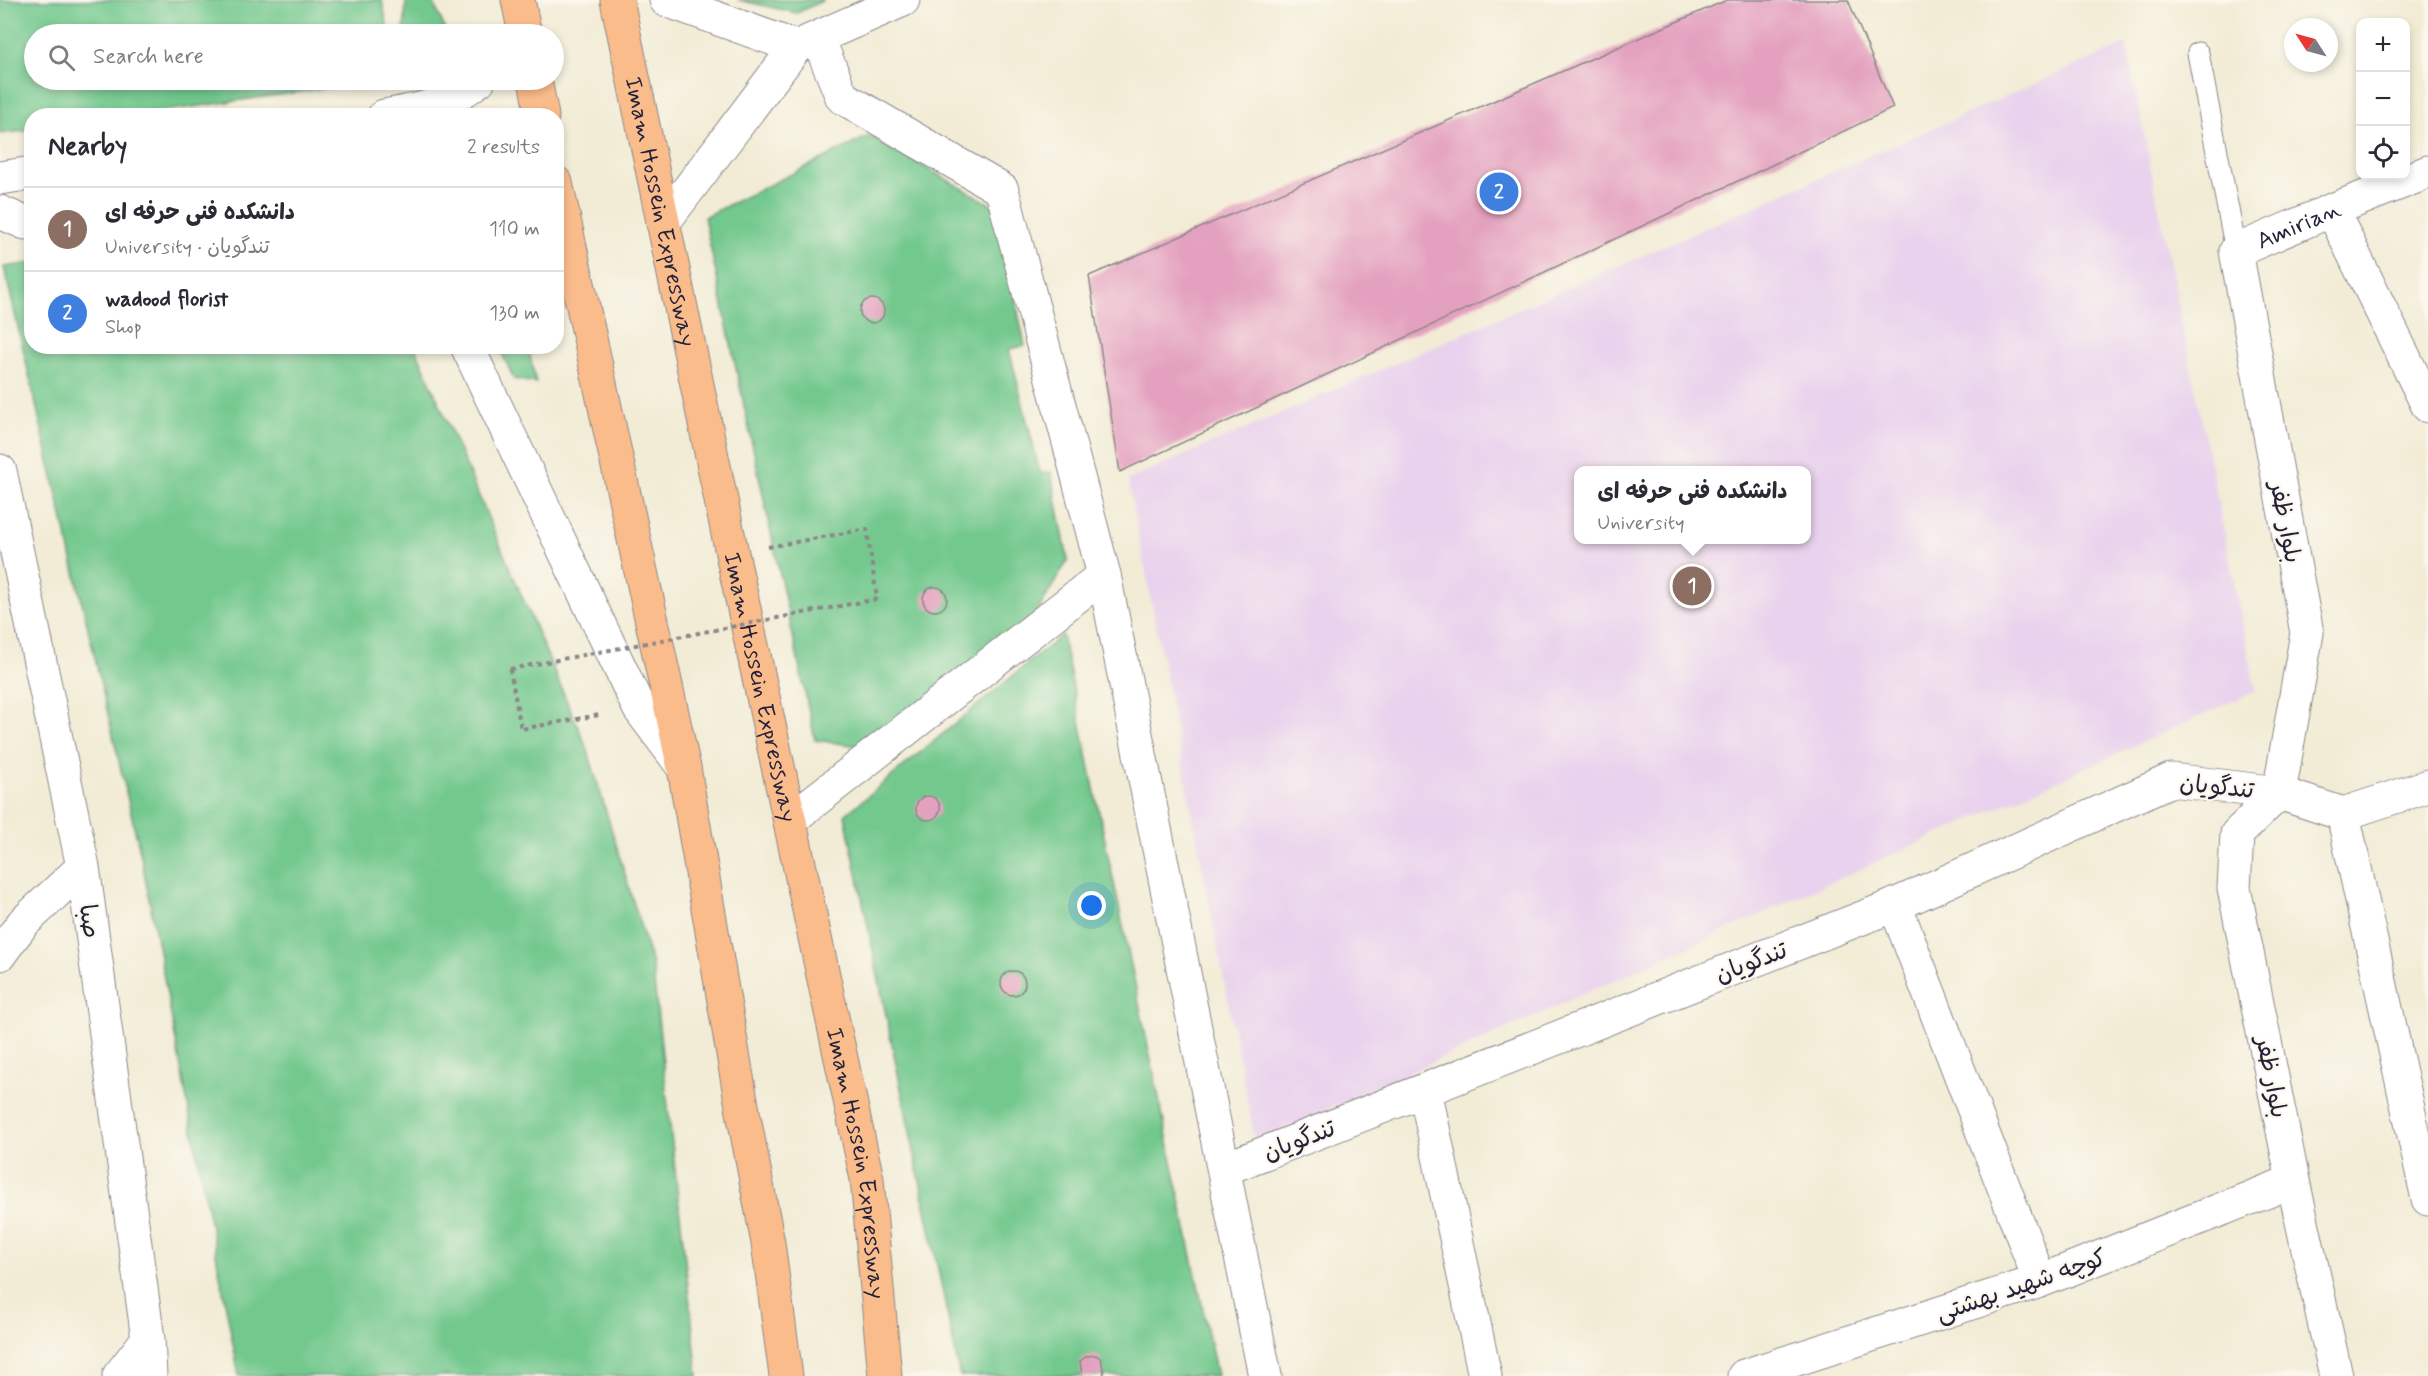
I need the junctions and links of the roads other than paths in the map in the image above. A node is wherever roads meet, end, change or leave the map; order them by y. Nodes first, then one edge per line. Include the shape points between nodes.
1 (617, 0) edge
2 (666, 0) edge
3 (903, 0) edge
4 (807, 42) junction
5 (2198, 53) dead end
6 (464, 90) edge
7 (537, 90) edge
8 (424, 108) edge
9 (540, 108) edge
10 (2428, 172) edge
11 (24, 174) edge
12 (0, 178) edge
13 (2332, 210) junction
14 (0, 212) edge
15 (564, 220) edge
16 (24, 223) edge
17 (663, 224) junction
18 (2236, 251) junction
19 (472, 354) edge
20 (2428, 406) edge
21 (0, 471) edge
22 (4, 516) edge
23 (1104, 575) junction
24 (684, 768) junction
25 (2428, 786) edge
26 (2279, 793) junction
27 (2343, 814) junction
28 (790, 820) junction
29 (83, 867) junction
30 (1895, 905) junction
31 (0, 954) edge
32 (1425, 1090) junction
33 (1224, 1169) junction
34 (2293, 1181) junction
35 (2428, 1199) edge
36 (2040, 1281) junction
37 (148, 1340) junction
38 (119, 1376) edge
39 (150, 1376) edge
40 (786, 1376) edge
41 (885, 1376) edge
42 (1265, 1376) edge
43 (1485, 1376) edge
44 (1744, 1376) edge
45 (2336, 1376) edge

1 - 17 highway, Imam Hossein Expressway
2 - 4 street
3 - 4 street
4 - 17 street
4 - 23 street via 842,97 1002,190
5 - 18 lane
6 - 8 street via 450,100
7 - 9 highway
10 - 13 street, Amirian
11 - 12 street
13 - 18 street, Amirian
13 - 20 street
14 - 16 street
15 - 24 highway
17 - 28 highway, Imam Hossein Expressway
18 - 26 street, بلوار ظفر via 2307,633
19 - 24 street via 639,708
21 - 22 street, صبا
22 - 29 street, صبا
23 - 28 street
23 - 33 street
24 - 40 highway via 768,1243
25 - 27 street
26 - 27 street
26 - 30 street, تندگویان via 2171,780
26 - 34 street, بلوار ظفر via 2237,834 2234,888
27 - 35 street
28 - 41 highway, Imam Hossein Expressway via 867,1179
29 - 31 street via 23,923
29 - 37 street, صبا
30 - 32 street, تندگویان
30 - 36 street
32 - 33 street, تندگویان
32 - 43 street
33 - 42 street
34 - 36 street, کوچه شهید بهشتی
34 - 45 street, بلوار ظفر
36 - 44 street, کوچه شهید بهشتی
37 - 38 street
37 - 39 street, صبا

